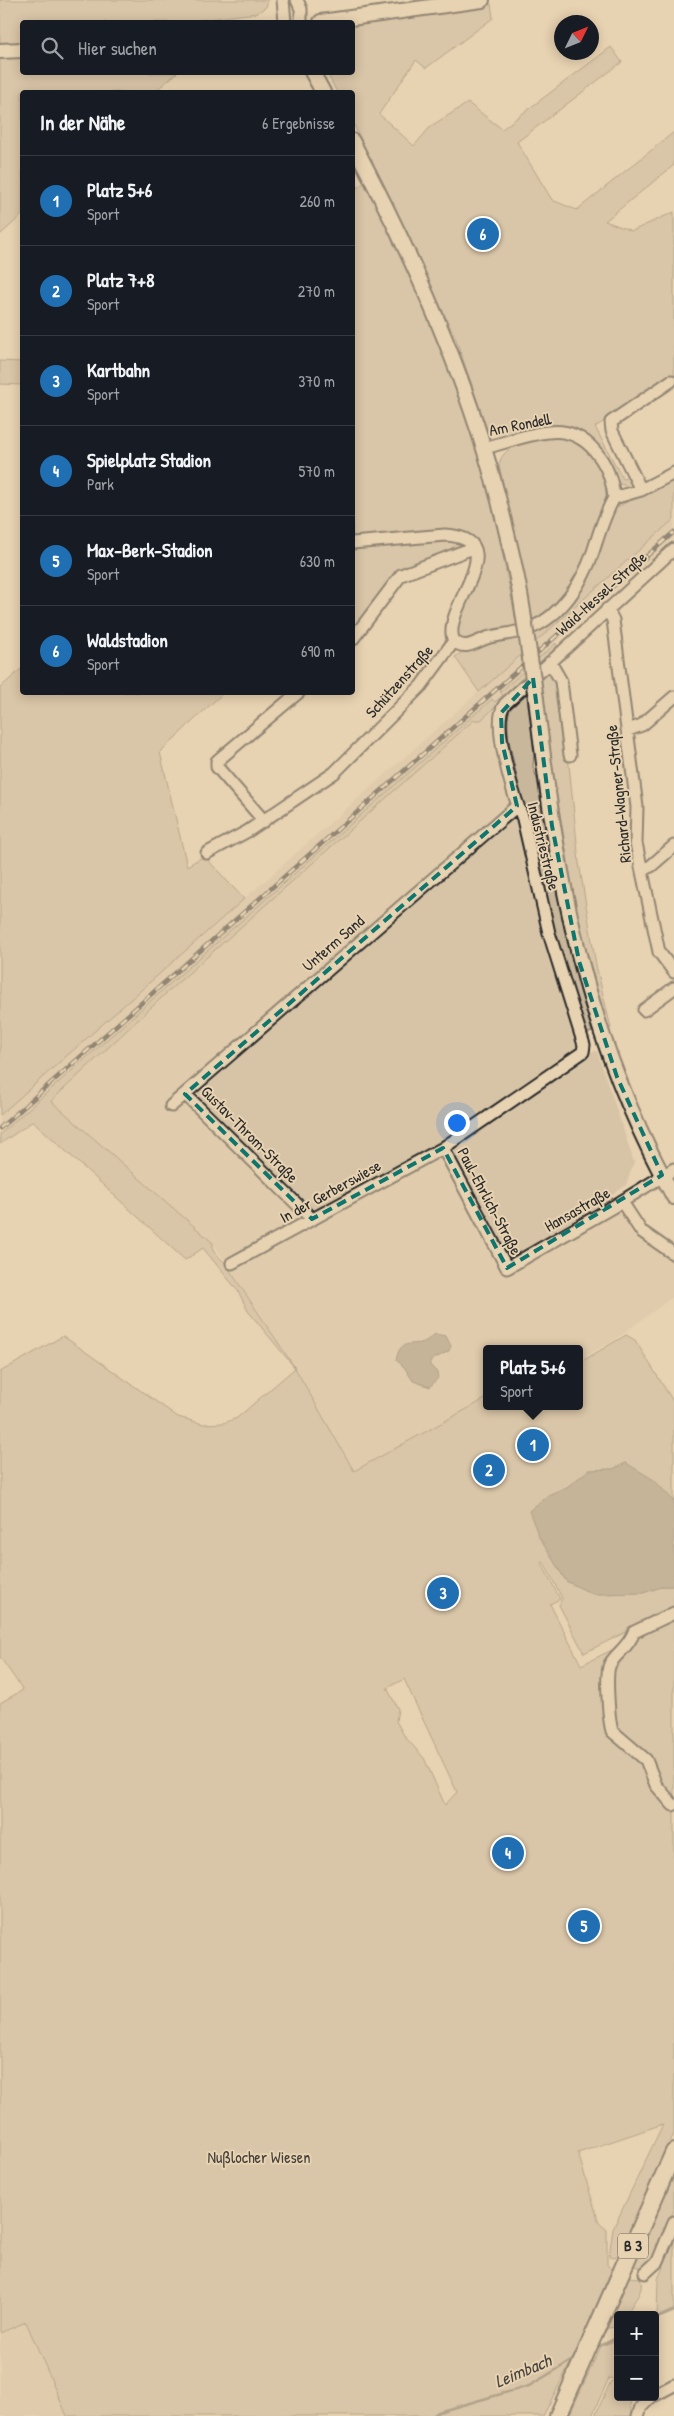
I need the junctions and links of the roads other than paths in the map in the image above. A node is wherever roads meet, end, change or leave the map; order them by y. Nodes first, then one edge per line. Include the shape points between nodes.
1 (283, 0) edge
2 (297, 0) edge
3 (482, 0) edge
4 (285, 20) edge
5 (301, 20) edge
6 (336, 20) edge
7 (20, 50) edge
8 (0, 51) edge
9 (310, 75) edge
10 (321, 90) edge
11 (355, 147) edge
12 (671, 381) dead end
13 (484, 448) junction
14 (674, 473) edge
15 (641, 490) junction
16 (614, 498) junction
17 (355, 544) edge
18 (473, 548) junction
19 (674, 549) edge
20 (607, 609) junction
21 (355, 636) edge
22 (454, 642) junction
23 (550, 662) junction
24 (295, 695) edge
25 (674, 697) edge
26 (628, 730) junction
27 (570, 755) dead end
28 (517, 806) junction
29 (264, 821) junction
30 (674, 846) edge
31 (207, 853) dead end
32 (642, 870) junction
33 (674, 972) edge
34 (674, 988) edge
35 (644, 1010) dead end
36 (581, 1054) joint
37 (186, 1094) junction
38 (171, 1106) dead end
39 (443, 1148) junction
40 (668, 1172) edge
41 (674, 1197) edge
42 (622, 1202) junction
43 (312, 1220) junction
44 (674, 1254) edge
45 (232, 1263) dead end
46 (507, 1268) joint
47 (674, 1613) edge
48 (673, 1805) edge
49 (674, 2152) edge
50 (674, 2222) edge
51 (645, 2273) dead end
52 (674, 2385) edge
53 (659, 2393) edge
54 (646, 2401) edge
55 (559, 2411) edge
56 (638, 2416) edge

1 - 4 street
2 - 5 street
3 - 6 main road
7 - 8 main road
9 - 10 main road
11 - 13 main road via 430,301
12 - 15 street via 611,422 612,431
13 - 16 street, Am Rondell via 548,432 575,436 591,446 601,458
13 - 40 main road, bridge via 523,612 555,844 579,961 617,1077
14 - 15 street
15 - 16 street
16 - 22 street via 583,573 556,612 518,632 466,646
17 - 18 street via 445,535 462,538
18 - 21 street via 401,575
18 - 22 street, Schützenstraße via 476,565 458,610 452,633
19 - 20 street, Waid-Hessel-Straße
20 - 23 street, Waid-Hessel-Straße
20 - 26 street, Richard-Wagner-Straße via 613,620
22 - 29 street, Schützenstraße via 421,686 334,773
23 - 27 street via 561,681
23 - 28 street, Industriestraße via 500,713 502,742
24 - 29 street via 217,761 217,767
25 - 26 street via 642,725
26 - 32 street, Richard-Wagner-Straße via 637,807 636,843
28 - 36 street, Industriestraße via 523,819 551,942 584,1045
28 - 37 street, Unterm Sand
29 - 31 street, Schützenstraße
30 - 32 street
32 - 33 street, Richard-Wagner-Straße via 659,952
34 - 35 street
36 - 39 street, In der Gerberswiese
37 - 38 street, Unterm Sand
37 - 43 street, Gustav-Throm-Straße
39 - 43 street, In der Gerberswiese
39 - 46 street, Paul-Ehrlich-Straße
40 - 41 main road
40 - 42 street, Hansastraße
42 - 44 street via 641,1231
42 - 46 street, Hansastraße
43 - 45 street, In der Gerberswiese
47 - 48 street via 634,1632 629,1644 610,1664 608,1676 612,1732 646,1760 656,1785
49 - 55 highway, B 3
50 - 51 street via 658,2261
52 - 53 street
54 - 56 street

